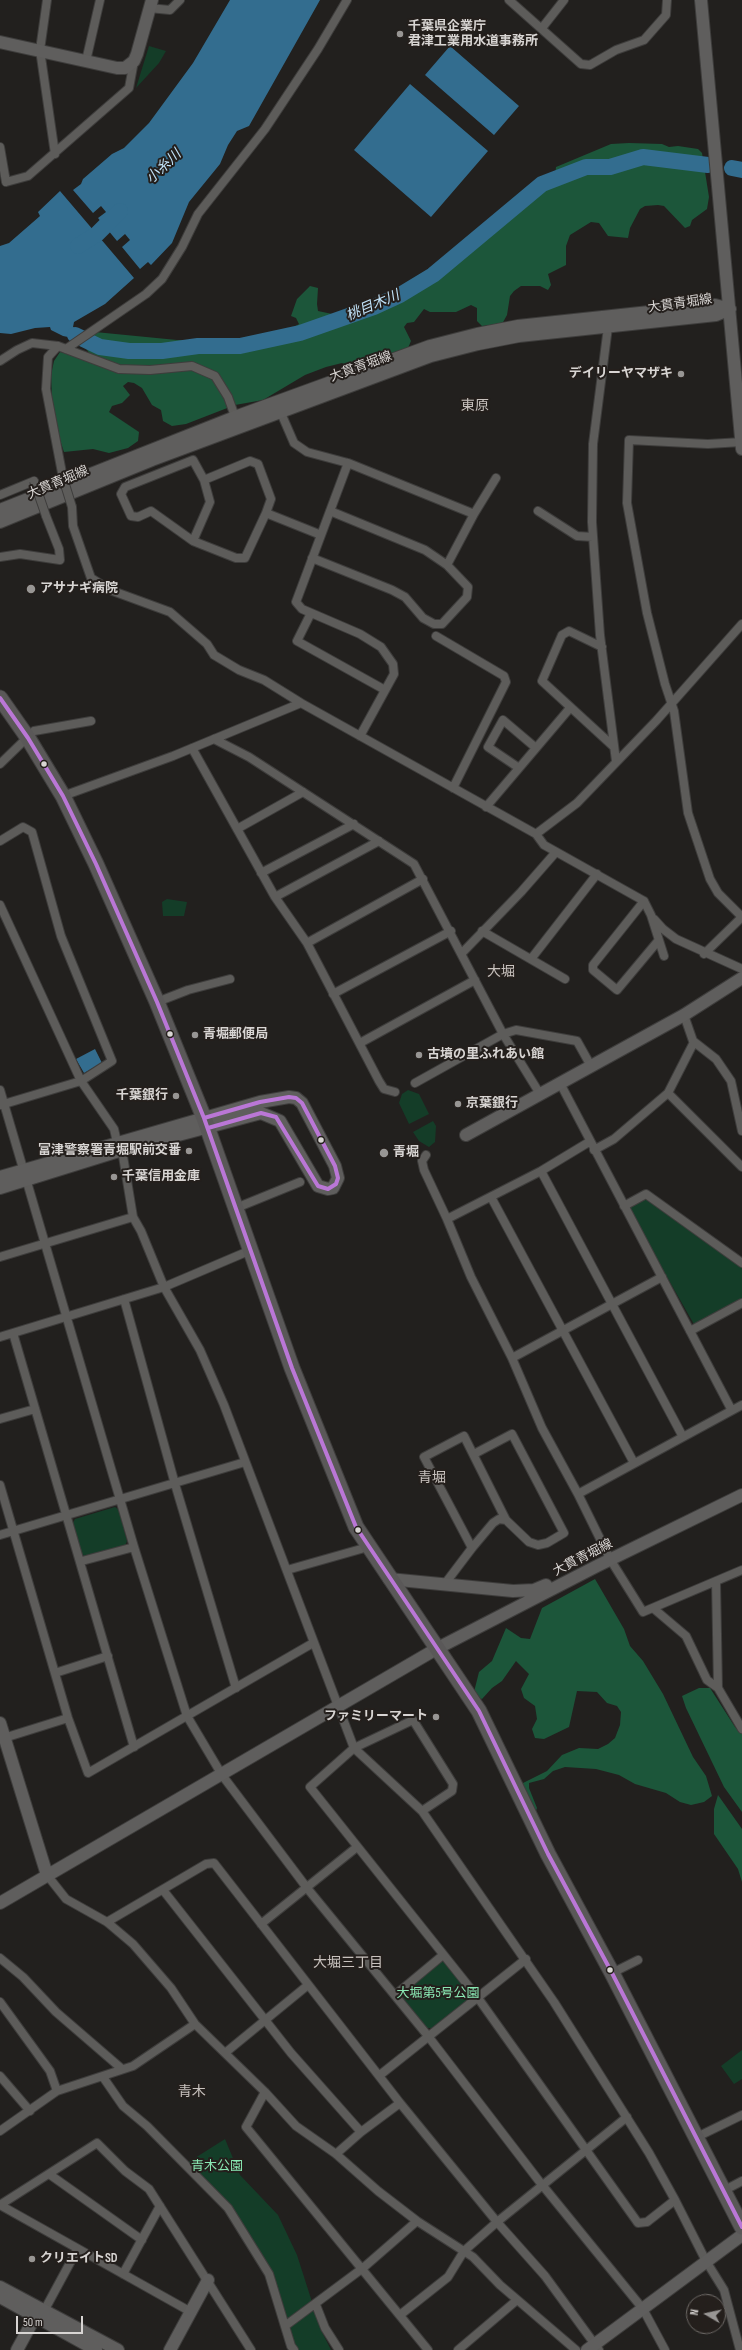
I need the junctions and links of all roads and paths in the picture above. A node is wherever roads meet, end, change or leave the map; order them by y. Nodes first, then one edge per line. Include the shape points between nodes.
1 (47, 0) edge
2 (100, 0) edge
3 (180, 0) edge
4 (347, 0) edge
5 (509, 0) edge
6 (564, 0) edge
7 (667, 0) edge
8 (701, 0) edge
9 (150, 4) edge
10 (542, 28) junction
11 (0, 42) edge
12 (40, 50) junction
13 (86, 61) junction
14 (134, 61) junction
15 (0, 146) edge
16 (55, 154) junction
17 (730, 309) junction
18 (608, 327) junction
19 (62, 347) junction
20 (0, 361) edge
21 (281, 413) junction
22 (237, 423) junction
23 (742, 444) edge
24 (348, 463) junction
25 (496, 478) dead end
26 (204, 480) junction
27 (0, 495) edge
28 (0, 510) edge
29 (330, 511) junction
30 (538, 511) dead end
31 (266, 513) junction
32 (474, 514) junction
33 (0, 522) edge
34 (321, 535) junction
35 (593, 537) junction
36 (193, 541) junction
37 (0, 557) edge
38 (312, 558) junction
39 (447, 565) junction
40 (311, 613) junction
41 (742, 624) edge
42 (436, 636) dead end
43 (602, 646) junction
44 (385, 690) junction
45 (0, 698) edge
46 (301, 703) junction
47 (670, 703) junction
48 (570, 708) junction
49 (91, 721) dead end
50 (360, 736) junction
51 (28, 738) junction
52 (214, 739) junction
53 (614, 747) junction
54 (192, 748) junction
55 (536, 748) junction
56 (616, 761) junction
57 (0, 764) edge
58 (519, 768) junction
59 (453, 788) junction
60 (303, 792) junction
61 (64, 796) junction
62 (486, 807) junction
63 (354, 824) junction
64 (237, 829) junction
65 (536, 834) junction
66 (0, 841) edge
67 (379, 841) junction
68 (556, 852) junction
69 (261, 873) junction
70 (597, 874) junction
71 (423, 879) junction
72 (275, 897) junction
73 (644, 901) junction
74 (0, 905) edge
75 (651, 915) junction
76 (742, 917) edge
77 (4, 924) edge
78 (450, 931) junction
79 (482, 931) junction
80 (658, 941) junction
81 (307, 943) junction
82 (462, 953) junction
83 (704, 954) junction
84 (664, 956) dead end
85 (531, 959) junction
86 (742, 969) edge
87 (742, 978) edge
88 (230, 979) dead end
89 (565, 979) dead end
90 (476, 980) junction
91 (333, 994) junction
92 (157, 1002) junction
93 (684, 1015) junction
94 (503, 1034) junction
95 (694, 1042) junction
96 (360, 1043) junction
97 (591, 1066) junction
98 (81, 1081) junction
99 (415, 1083) dead end
100 (560, 1083) junction
101 (0, 1090) edge
102 (395, 1092) dead end
103 (668, 1093) junction
104 (540, 1094) junction
105 (2, 1104) edge
106 (206, 1123) junction
107 (742, 1132) edge
108 (466, 1135) dead end
109 (589, 1142) junction
110 (120, 1146) junction
111 (594, 1150) junction
112 (426, 1155) dead end
113 (742, 1167) edge
114 (541, 1171) junction
115 (25, 1175) junction
116 (0, 1177) edge
117 (300, 1182) dead end
118 (0, 1188) edge
119 (491, 1197) junction
120 (624, 1206) junction
121 (236, 1208) junction
122 (133, 1217) junction
123 (448, 1219) junction
124 (46, 1244) junction
125 (251, 1250) junction
126 (0, 1257) edge
127 (742, 1263) edge
128 (662, 1277) junction
129 (164, 1287) junction
130 (124, 1299) junction
131 (613, 1303) junction
132 (742, 1303) edge
133 (67, 1316) junction
134 (563, 1330) junction
135 (690, 1331) junction
136 (13, 1333) junction
137 (0, 1337) edge
138 (512, 1358) junction
139 (742, 1405) edge
140 (35, 1409) junction
141 (731, 1409) junction
142 (0, 1419) edge
143 (683, 1437) junction
144 (474, 1454) junction
145 (244, 1462) junction
146 (634, 1463) junction
147 (175, 1484) junction
148 (0, 1485) edge
149 (578, 1494) junction
150 (742, 1495) edge
151 (121, 1499) junction
152 (67, 1515) junction
153 (506, 1520) junction
154 (15, 1530) junction
155 (0, 1535) edge
156 (134, 1547) junction
157 (368, 1547) junction
158 (472, 1548) junction
159 (610, 1560) junction
160 (82, 1562) junction
161 (597, 1566) junction
162 (287, 1570) junction
163 (742, 1570) edge
164 (389, 1579) junction
165 (716, 1581) junction
166 (444, 1585) junction
167 (653, 1608) junction
168 (314, 1644) junction
169 (438, 1648) junction
170 (108, 1656) junction
171 (55, 1673) junction
172 (236, 1688) junction
173 (718, 1688) junction
174 (337, 1707) junction
175 (187, 1716) junction
176 (68, 1718) junction
177 (0, 1724) edge
178 (742, 1729) edge
179 (2, 1739) edge
180 (134, 1746) junction
181 (354, 1748) junction
182 (222, 1775) junction
183 (422, 1811) junction
184 (357, 1847) junction
185 (47, 1875) junction
186 (307, 1888) junction
187 (163, 1890) junction
188 (0, 1903) edge
189 (107, 1922) junction
190 (262, 1924) junction
191 (443, 1955) junction
192 (0, 1958) edge
193 (526, 1959) junction
194 (638, 1960) dead end
195 (612, 1973) junction
196 (308, 1985) junction
197 (395, 1995) junction
198 (478, 1998) junction
199 (0, 2002) edge
200 (265, 2020) junction
201 (195, 2024) junction
202 (428, 2036) junction
203 (225, 2053) junction
204 (122, 2069) junction
205 (380, 2075) junction
206 (0, 2076) edge
207 (103, 2077) junction
208 (57, 2091) junction
209 (265, 2092) junction
210 (400, 2103) junction
211 (30, 2111) junction
212 (742, 2115) edge
213 (627, 2117) junction
214 (0, 2131) edge
215 (361, 2132) junction
216 (697, 2136) junction
217 (587, 2150) junction
218 (336, 2154) junction
219 (49, 2174) junction
220 (742, 2181) edge
221 (543, 2185) junction
222 (723, 2191) junction
223 (675, 2200) junction
224 (0, 2205) edge
225 (160, 2206) junction
226 (417, 2221) junction
227 (497, 2222) junction
228 (742, 2227) edge
229 (742, 2235) edge
230 (142, 2240) junction
231 (76, 2250) junction
232 (464, 2251) junction
233 (706, 2261) junction
234 (363, 2268) junction
235 (123, 2274) junction
236 (208, 2280) junction
237 (0, 2287) edge
238 (0, 2297) edge
239 (517, 2300) junction
240 (316, 2305) junction
241 (643, 2309) junction
242 (191, 2312) junction
243 (40, 2314) junction
244 (400, 2315) junction
245 (285, 2326) junction
246 (594, 2348) edge
247 (18, 2350) edge
248 (96, 2350) edge
249 (118, 2350) edge
250 (170, 2350) edge
251 (252, 2350) edge
252 (294, 2350) edge
253 (339, 2350) edge
254 (428, 2350) edge
255 (458, 2350) edge
256 (576, 2350) edge
257 (665, 2350) edge
258 (740, 2350) edge

1 - 12 street
2 - 13 street
3 - 9 street via 170,10
4 - 19 street via 265,129 198,214 162,279 146,294 76,341
5 - 10 street
6 - 10 street
7 - 10 street via 666,15 644,40 616,50 590,65 581,64
8 - 17 street
9 - 14 street
11 - 12 street
12 - 13 street
12 - 16 street
13 - 14 street via 118,68 125,68
14 - 16 street via 129,88
15 - 16 street via 6,182 28,176
17 - 18 street, 大貫青堀線 via 716,315
17 - 22 street, 大貫青堀線 via 715,304 518,326 476,334 430,346
17 - 23 street
18 - 21 street, 大貫青堀線 via 519,336 431,356
18 - 35 street via 593,444
19 - 20 street via 32,343
19 - 22 street via 119,369 150,370 192,366 215,376 228,397
19 - 46 street, bridge via 48,357 46,389 63,478 72,508 73,526 91,578 110,590 170,612 207,644 214,655 239,670 264,680
21 - 22 street, 大貫青堀線
21 - 24 street via 294,443 307,452
22 - 28 street, 大貫青堀線
22 - 33 street, 大貫青堀線
23 - 47 street via 629,440 627,504 647,613
24 - 29 street
24 - 32 street
25 - 32 street
26 - 31 street via 250,461 258,464 271,499
26 - 36 street via 210,502
26 - 36 street via 193,460 125,488 121,494 131,516 138,517 151,511
27 - 37 street, bridge via 34,481 59,549 60,560 20,554
29 - 34 street
29 - 39 street via 425,550
30 - 35 street via 577,536
31 - 34 street
31 - 36 street via 246,558 236,558
32 - 39 street
34 - 38 street
35 - 43 street
38 - 39 street via 405,597 423,618 434,624 442,624 468,597 468,587
38 - 40 street via 296,602 302,609
40 - 44 street via 360,634 381,648 393,664 394,674
40 - 44 street via 297,641
41 - 47 street
42 - 59 street via 504,676 506,682
43 - 48 street via 569,631 562,634 542,681
43 - 53 street
44 - 50 street
45 - 51 highway
46 - 50 street
46 - 52 street
47 - 56 street via 656,721
47 - 76 street via 674,710 688,813 702,857 718,893
48 - 53 street
48 - 55 street
49 - 51 street via 42,728 34,731
50 - 59 street
51 - 57 street
51 - 61 highway
52 - 54 street
52 - 60 street via 249,757
53 - 56 street
54 - 61 street
54 - 64 street
55 - 58 street
55 - 58 street via 503,720 488,747
56 - 65 street via 577,803
58 - 62 street
59 - 62 street
60 - 63 street
60 - 64 street
61 - 92 highway
62 - 65 street
63 - 67 street
63 - 69 street
64 - 69 street
65 - 68 street via 544,845
66 - 98 street via 23,827 32,832 62,936 112,1061
67 - 71 street via 414,864
67 - 72 street
68 - 70 street
68 - 79 street
69 - 72 street
70 - 73 street
70 - 85 street
71 - 78 street
71 - 81 street
72 - 81 street
73 - 75 street
73 - 80 street via 593,965 593,970 617,990
74 - 77 street
75 - 80 street
75 - 83 street via 676,939
76 - 83 street
77 - 98 street
78 - 82 street
78 - 91 street
79 - 82 street
79 - 85 street
80 - 84 street
81 - 91 street
82 - 90 street
83 - 86 street
85 - 89 street
87 - 93 street
88 - 92 street via 188,990
90 - 94 street
90 - 96 street
91 - 96 street
92 - 106 highway
93 - 95 street
93 - 97 street
94 - 97 street via 516,1030 577,1041
94 - 99 street
94 - 104 street
95 - 103 street
95 - 107 street via 716,1059 731,1081
96 - 102 street via 384,1089
97 - 100 street
98 - 105 street
98 - 110 street via 114,1129
100 - 104 street
100 - 109 street
101 - 105 street
103 - 111 street via 614,1139
103 - 113 street
104 - 108 street
105 - 115 street
106 - 106 street via 260,1102 296,1098 302,1103 337,1170 336,1184 328,1189 318,1186 276,1117 261,1113
106 - 110 street
106 - 121 highway
109 - 111 street
109 - 114 street
110 - 115 street
110 - 122 street
111 - 120 street
112 - 123 street via 422,1161 424,1170
114 - 119 street
114 - 131 street
115 - 116 street
115 - 118 street
115 - 124 street
117 - 121 street
119 - 123 street
119 - 134 street
120 - 127 street via 646,1194
120 - 128 street
121 - 125 highway
122 - 124 street
122 - 129 street
123 - 138 street via 471,1276
124 - 126 street
124 - 133 street
125 - 129 street
125 - 157 highway via 292,1368 342,1497
128 - 131 street
128 - 135 street
129 - 130 street
129 - 145 street via 200,1350 224,1405
130 - 133 street
130 - 147 street
131 - 134 street
131 - 143 street
132 - 135 street
133 - 136 street
133 - 151 street
134 - 138 street
134 - 146 street
135 - 141 street
136 - 137 street
136 - 140 street
138 - 149 street via 542,1428
139 - 141 street
140 - 142 street
140 - 152 street
141 - 143 street
143 - 146 street
144 - 153 street
144 - 153 street via 512,1434 564,1533 538,1545 529,1542
144 - 158 street via 464,1436 424,1457
145 - 147 street
145 - 162 street
146 - 149 street
147 - 151 street
147 - 172 street
148 - 154 street
149 - 159 street
150 - 159 street, 大貫青堀線
151 - 152 street
151 - 156 street
152 - 154 street
152 - 160 street
153 - 158 street via 499,1519 493,1523
154 - 155 street
154 - 171 street
156 - 160 street
156 - 175 street
157 - 162 street
157 - 164 highway
158 - 166 street
159 - 161 street, 大貫青堀線
159 - 167 street via 643,1612
160 - 170 street
161 - 166 street via 590,1565 534,1590 513,1591
161 - 169 street, 大貫青堀線
162 - 168 street
163 - 165 street
164 - 166 street
164 - 169 highway
165 - 167 street
165 - 173 street
167 - 173 street via 686,1636 707,1680
168 - 172 street
168 - 174 street
169 - 174 street, 大貫青堀線
169 - 195 highway via 479,1712 548,1854
170 - 171 street
170 - 180 street
171 - 176 street
172 - 175 street
173 - 178 street
174 - 181 street
174 - 182 street, 大貫青堀線
175 - 180 street
175 - 182 street
176 - 179 street
176 - 180 street via 88,1773
177 - 179 street
179 - 185 street
181 - 183 street
181 - 183 street via 413,1720 453,1784 452,1791
181 - 184 street via 310,1787
182 - 185 street, 大貫青堀線
182 - 186 street
183 - 193 street
184 - 186 street
184 - 191 street
185 - 188 street, 大貫青堀線
185 - 189 street via 66,1899
186 - 190 street
186 - 197 street
187 - 189 street
187 - 190 street via 206,1864 214,1863
187 - 200 street
189 - 201 street via 150,1963
190 - 196 street
191 - 197 street
191 - 198 street
192 - 204 street via 23,1977 56,2012
193 - 198 street
193 - 213 street
194 - 195 street
195 - 216 highway
196 - 200 street
196 - 205 street
197 - 202 street
198 - 202 street
198 - 217 street
199 - 208 street via 50,2071
200 - 203 street
200 - 215 street
201 - 203 street
201 - 204 street via 155,2053 133,2066
202 - 205 street
202 - 221 street
203 - 209 street
204 - 207 street
205 - 210 street
206 - 211 street
207 - 208 street
207 - 245 street via 123,2106 147,2126 228,2208 269,2274
208 - 211 street
209 - 218 street via 296,2126
209 - 234 street via 246,2127
210 - 215 street
210 - 227 street
211 - 214 street
212 - 216 street
213 - 217 street
213 - 223 street
215 - 218 street
216 - 222 highway
217 - 221 street
217 - 223 street via 638,2223 647,2222
218 - 226 street
219 - 224 street
219 - 225 street via 97,2142 125,2171 149,2189
219 - 230 street
220 - 222 street
221 - 227 street
221 - 241 street
222 - 228 highway
223 - 233 street
224 - 231 street
225 - 230 street
225 - 236 street
226 - 232 street
226 - 234 street
227 - 232 street
227 - 246 street via 545,2276
229 - 233 street
230 - 235 street
231 - 235 street
231 - 243 street
232 - 239 street
232 - 244 street via 448,2277
233 - 241 street
233 - 258 street via 724,2290
234 - 240 street
234 - 244 street
235 - 242 street
236 - 242 street
236 - 251 street
237 - 243 street
238 - 243 street
239 - 255 street
239 - 256 street
240 - 245 street
240 - 253 street via 325,2328
241 - 246 street
241 - 257 street
242 - 250 street
243 - 247 street
243 - 248 street
243 - 249 street
244 - 254 street
245 - 252 street

